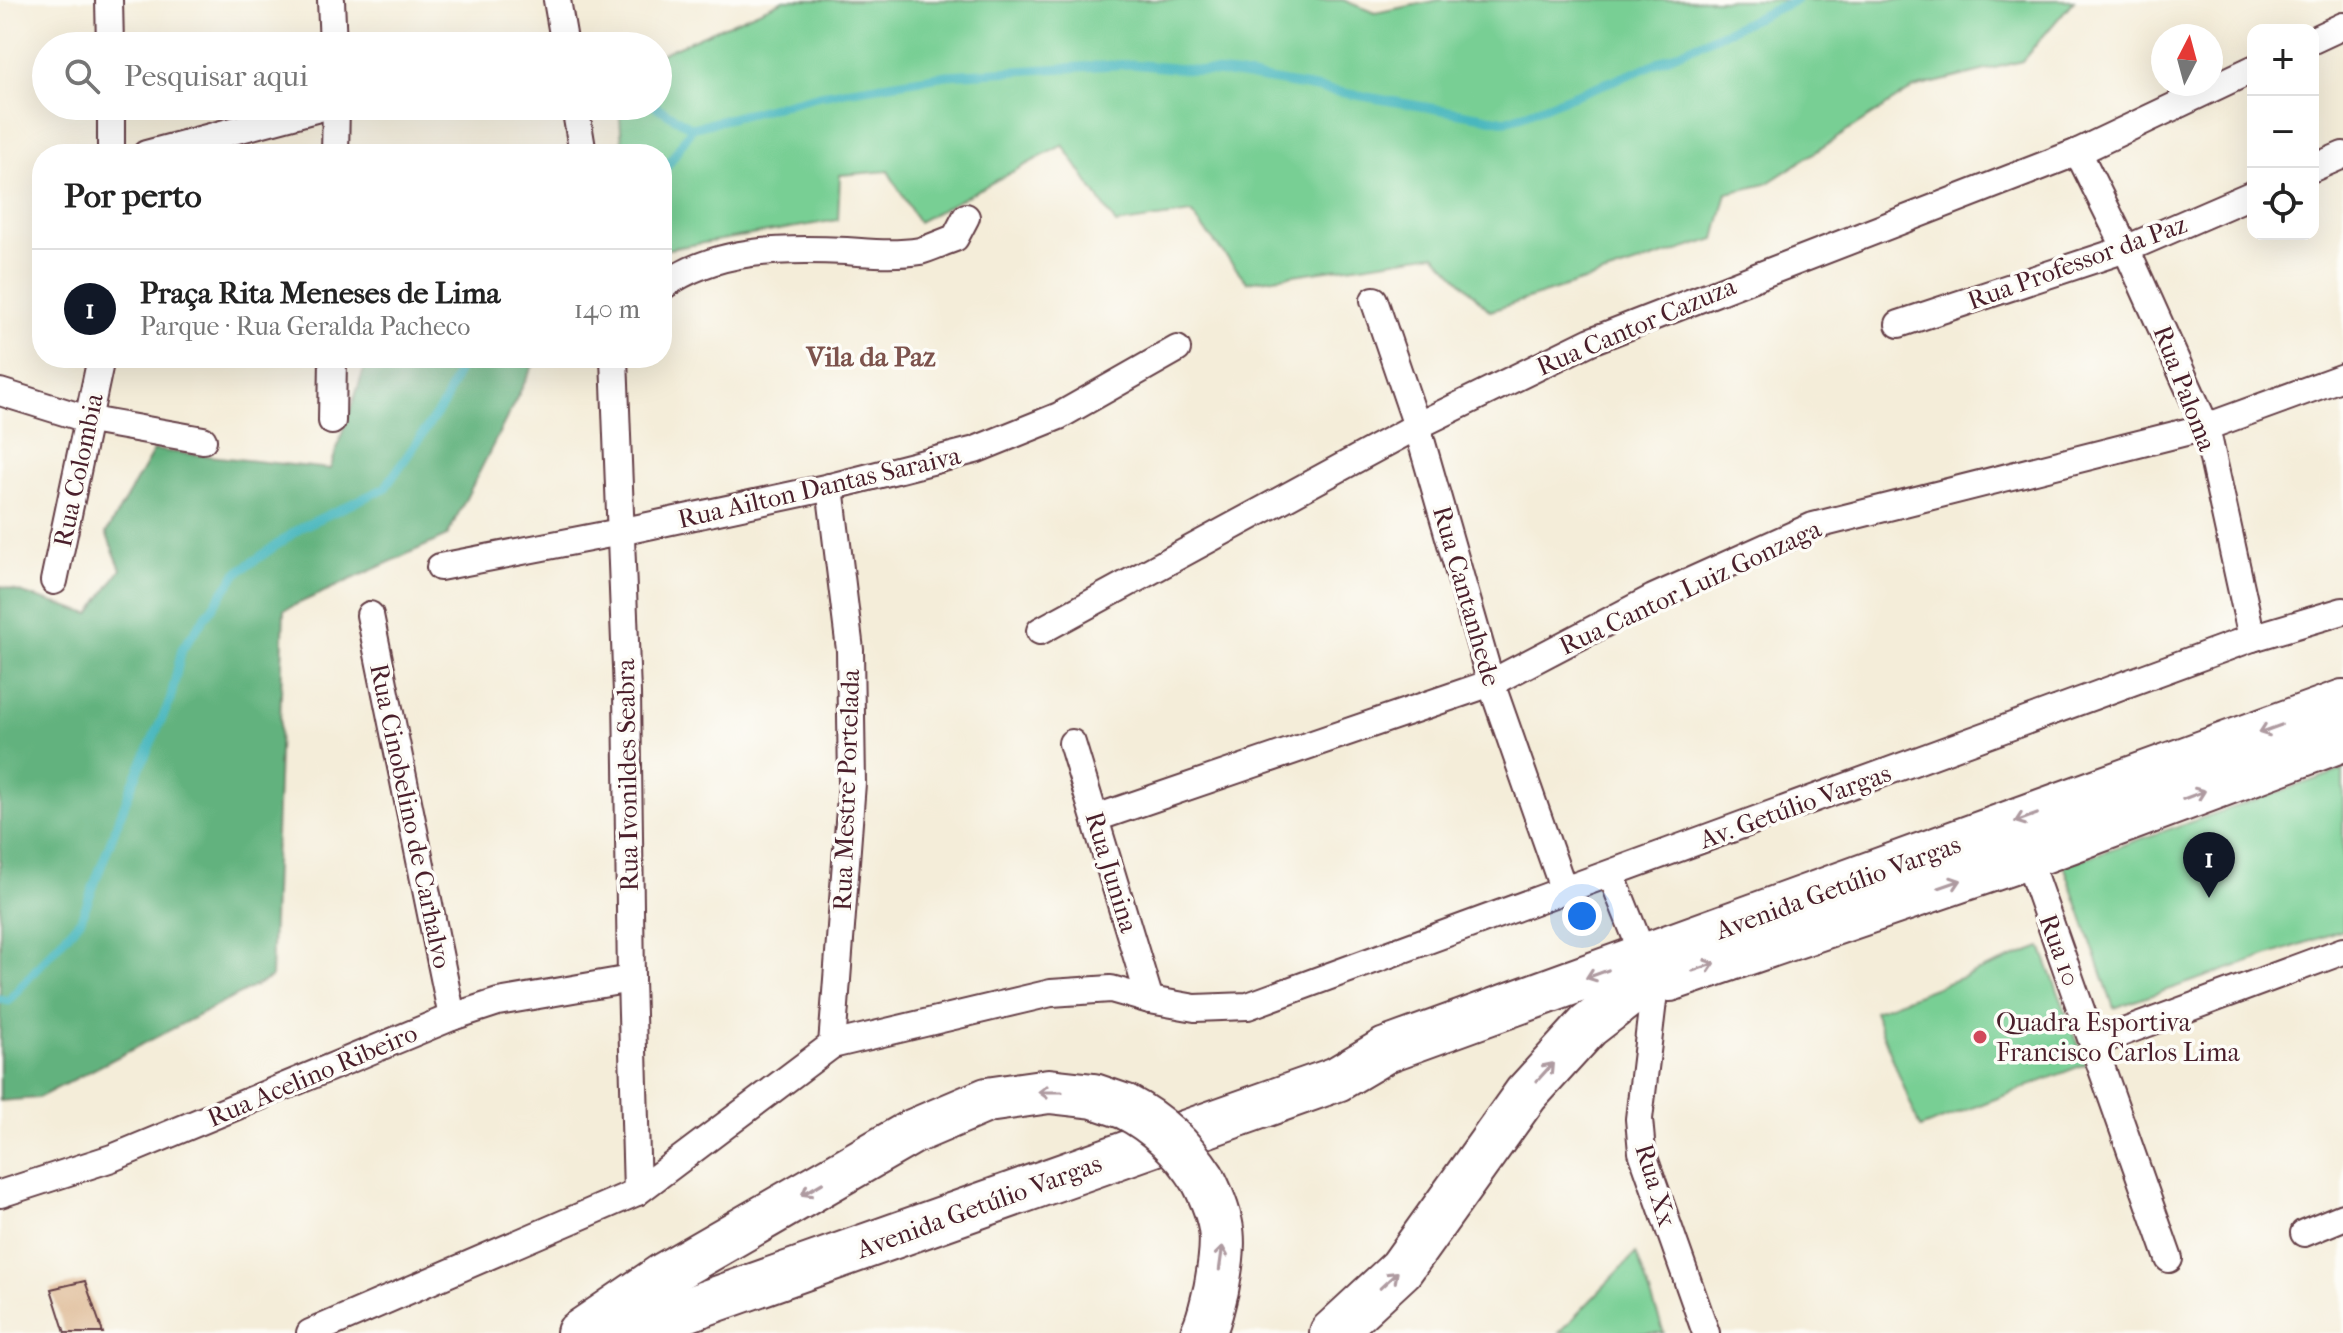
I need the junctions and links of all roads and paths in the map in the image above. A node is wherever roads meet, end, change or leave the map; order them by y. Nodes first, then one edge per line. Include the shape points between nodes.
1 (109, 0) edge
2 (331, 0) edge
3 (557, 0) edge
4 (2343, 26) edge
5 (110, 32) edge
6 (332, 32) edge
7 (563, 32) edge
8 (2319, 37) edge
9 (2247, 72) edge
10 (111, 120) edge
11 (274, 120) edge
12 (336, 120) edge
13 (577, 120) edge
14 (111, 144) edge
15 (184, 144) edge
16 (335, 144) edge
17 (581, 144) edge
18 (2078, 152) junction
19 (2343, 155) edge
20 (2319, 165) edge
21 (2247, 197) edge
22 (966, 217) dead end
23 (2126, 249) junction
24 (672, 281) edge
25 (1374, 300) dead end
26 (1899, 324) dead end
27 (1177, 349) dead end
28 (99, 368) edge
29 (333, 368) edge
30 (614, 368) edge
31 (2343, 377) edge
32 (0, 392) edge
33 (90, 420) junction
34 (332, 421) dead end
35 (1417, 426) junction
36 (2206, 427) junction
37 (203, 440) dead end
38 (830, 487) junction
39 (620, 532) junction
40 (440, 567) dead end
41 (54, 581) dead end
42 (2343, 611) edge
43 (370, 615) dead end
44 (1040, 631) dead end
45 (2252, 638) junction
46 (1491, 683) junction
47 (2343, 702) edge
48 (2343, 739) edge
49 (1072, 743) dead end
50 (1096, 818) junction
51 (2027, 857) junction
52 (1611, 874) junction
53 (1564, 891) junction
54 (2343, 951) edge
55 (1643, 978) junction
56 (631, 979) junction
57 (1150, 1000) junction
58 (452, 1017) junction
59 (2094, 1043) junction
60 (832, 1045) junction
61 (637, 1192) junction
62 (0, 1194) edge
63 (2343, 1217) edge
64 (2304, 1233) dead end
65 (2169, 1259) dead end
66 (310, 1333) edge
67 (579, 1333) edge
68 (621, 1333) edge
69 (1203, 1333) edge
70 (1332, 1333) edge
71 (1706, 1333) edge

1 - 5 street
2 - 6 street
3 - 7 street
4 - 8 street
9 - 18 street, Rua Cantor Cazuza
10 - 14 street
11 - 15 street
12 - 16 street
13 - 17 street
18 - 23 street, Rua Paloma
18 - 35 street, Rua Cantor Cazuza via 1591,341
19 - 20 street
21 - 23 street, Rua Professor da Paz
22 - 24 street via 955,238 920,251 783,249 692,269
23 - 26 street, Rua Professor da Paz
23 - 36 street, Rua Paloma
25 - 35 street, Rua Cantanhede
27 - 38 street, Rua Ailton Dantas Saraiva via 1059,416 975,450
28 - 33 street, Rua Colombia
29 - 34 street
30 - 39 street, Rua Ivonildes Seabra
31 - 36 street, Rua Cantor Luiz Gonzaga
32 - 33 street
33 - 37 street
33 - 41 street, Rua Colombia
35 - 44 street, Rua Cantor Cazuza
35 - 46 street, Rua Cantanhede
36 - 45 street, Rua Paloma
36 - 46 street, Rua Cantor Luiz Gonzaga via 1813,526 1653,598
38 - 39 street, Rua Ailton Dantas Saraiva
38 - 60 street, Rua Mestre Portelada via 850,650 852,783
39 - 40 street, Rua Ailton Dantas Saraiva
39 - 56 street, Rua Ivonildes Seabra
42 - 45 street, Av. Getúlio Vargas
43 - 58 street, Rua Cinobelino de Carhalvo
45 - 52 street, Av. Getúlio Vargas
46 - 50 street, Rua Cantor Luiz Gonzaga
46 - 53 street, Rua Cantanhede
47 -> 55 highway, Avenida Getúlio Vargas
51 -> 48 highway, Avenida Getúlio Vargas
49 - 50 street, Rua Junina
50 - 57 street, Rua Junina
55 -> 51 highway, Avenida Getúlio Vargas
51 - 59 street, Rua 10
52 - 53 street, Av. Getúlio Vargas
52 - 55 street
53 - 57 street, Av. Getúlio Vargas via 1248,1006 1195,1008
54 - 59 street
55 - 68 highway, Avenida Getúlio Vargas via 1395,1077 1337,1079
70 -> 55 highway via 1401,1269 1526,1094 1588,1026
55 - 71 street, Rua Xx via 1642,1152
56 - 58 street, Rua Acelino Ribeiro via 498,1002
56 - 61 street, Rua Ivonildes Seabra
57 - 60 street, Av. Getúlio Vargas via 1111,989 1051,993
58 - 62 street, Rua Acelino Ribeiro via 112,1158
59 - 65 street, Rua 10
60 - 61 street
61 - 66 street
63 - 64 street
69 -> 67 highway, bridge via 1224,1248 1217,1206 1203,1179 1149,1119 1094,1096 1049,1091 987,1100 912,1132 664,1275

